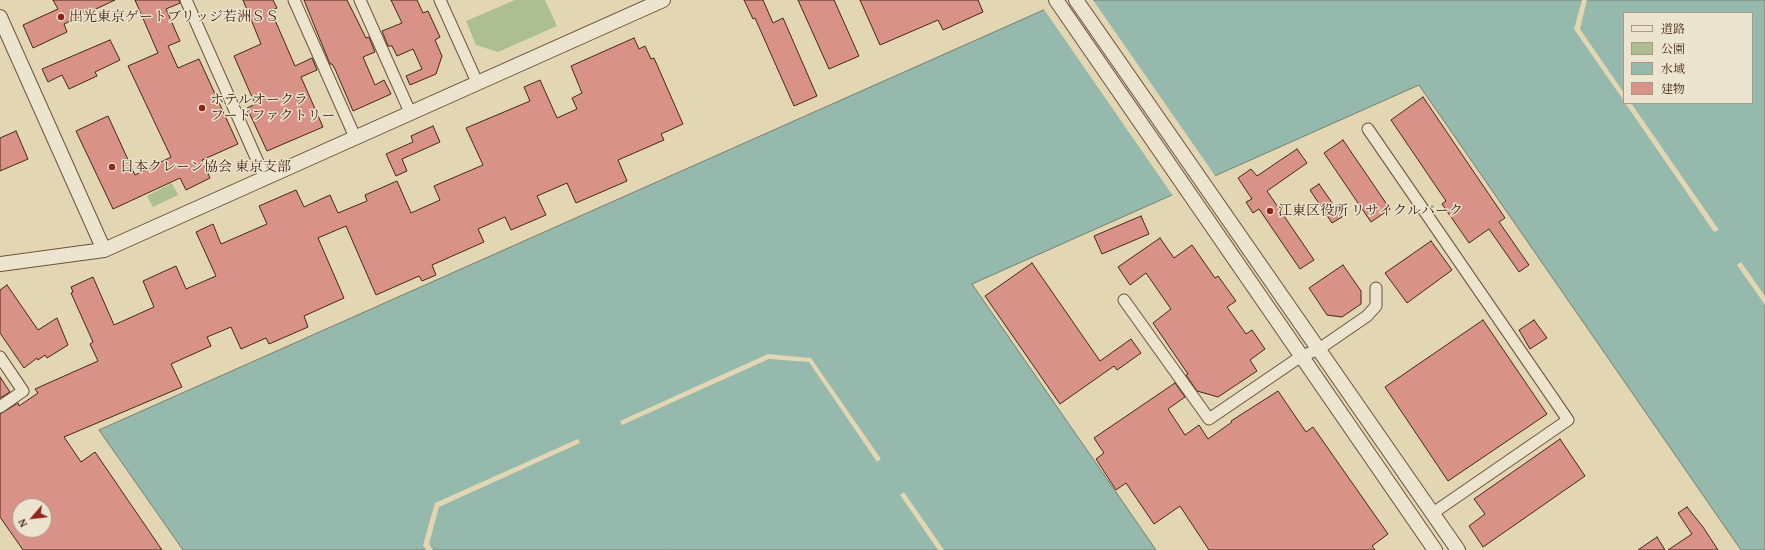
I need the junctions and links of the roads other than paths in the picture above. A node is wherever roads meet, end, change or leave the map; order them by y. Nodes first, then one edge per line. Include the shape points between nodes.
1 (186, 0) edge
2 (294, 0) edge
3 (360, 0) edge
4 (440, 0) edge
5 (663, 0) edge
6 (1056, 0) edge
7 (1076, 0) edge
8 (0, 17) edge
9 (477, 82) junction
10 (410, 112) junction
11 (1368, 129) dead end
12 (355, 137) junction
13 (265, 178) junction
14 (104, 250) junction
15 (0, 264) edge
16 (1376, 288) dead end
17 (1124, 300) dead end
18 (1319, 349) junction
19 (0, 357) edge
20 (1300, 357) junction
21 (0, 407) edge
22 (1433, 513) junction
23 (1435, 550) edge
24 (1458, 550) edge

1 - 13 street
2 - 12 street
3 - 10 street
4 - 9 street
5 - 9 street
6 - 20 street
7 - 18 street
8 - 14 street
9 - 10 street
10 - 12 street
11 - 22 street via 1568,420
12 - 13 street
13 - 14 street
14 - 15 street
16 - 18 street via 1376,306 1367,316
17 - 20 street via 1209,419
18 - 20 street
18 - 22 street
19 - 21 street via 23,391
20 - 23 street
22 - 24 street

